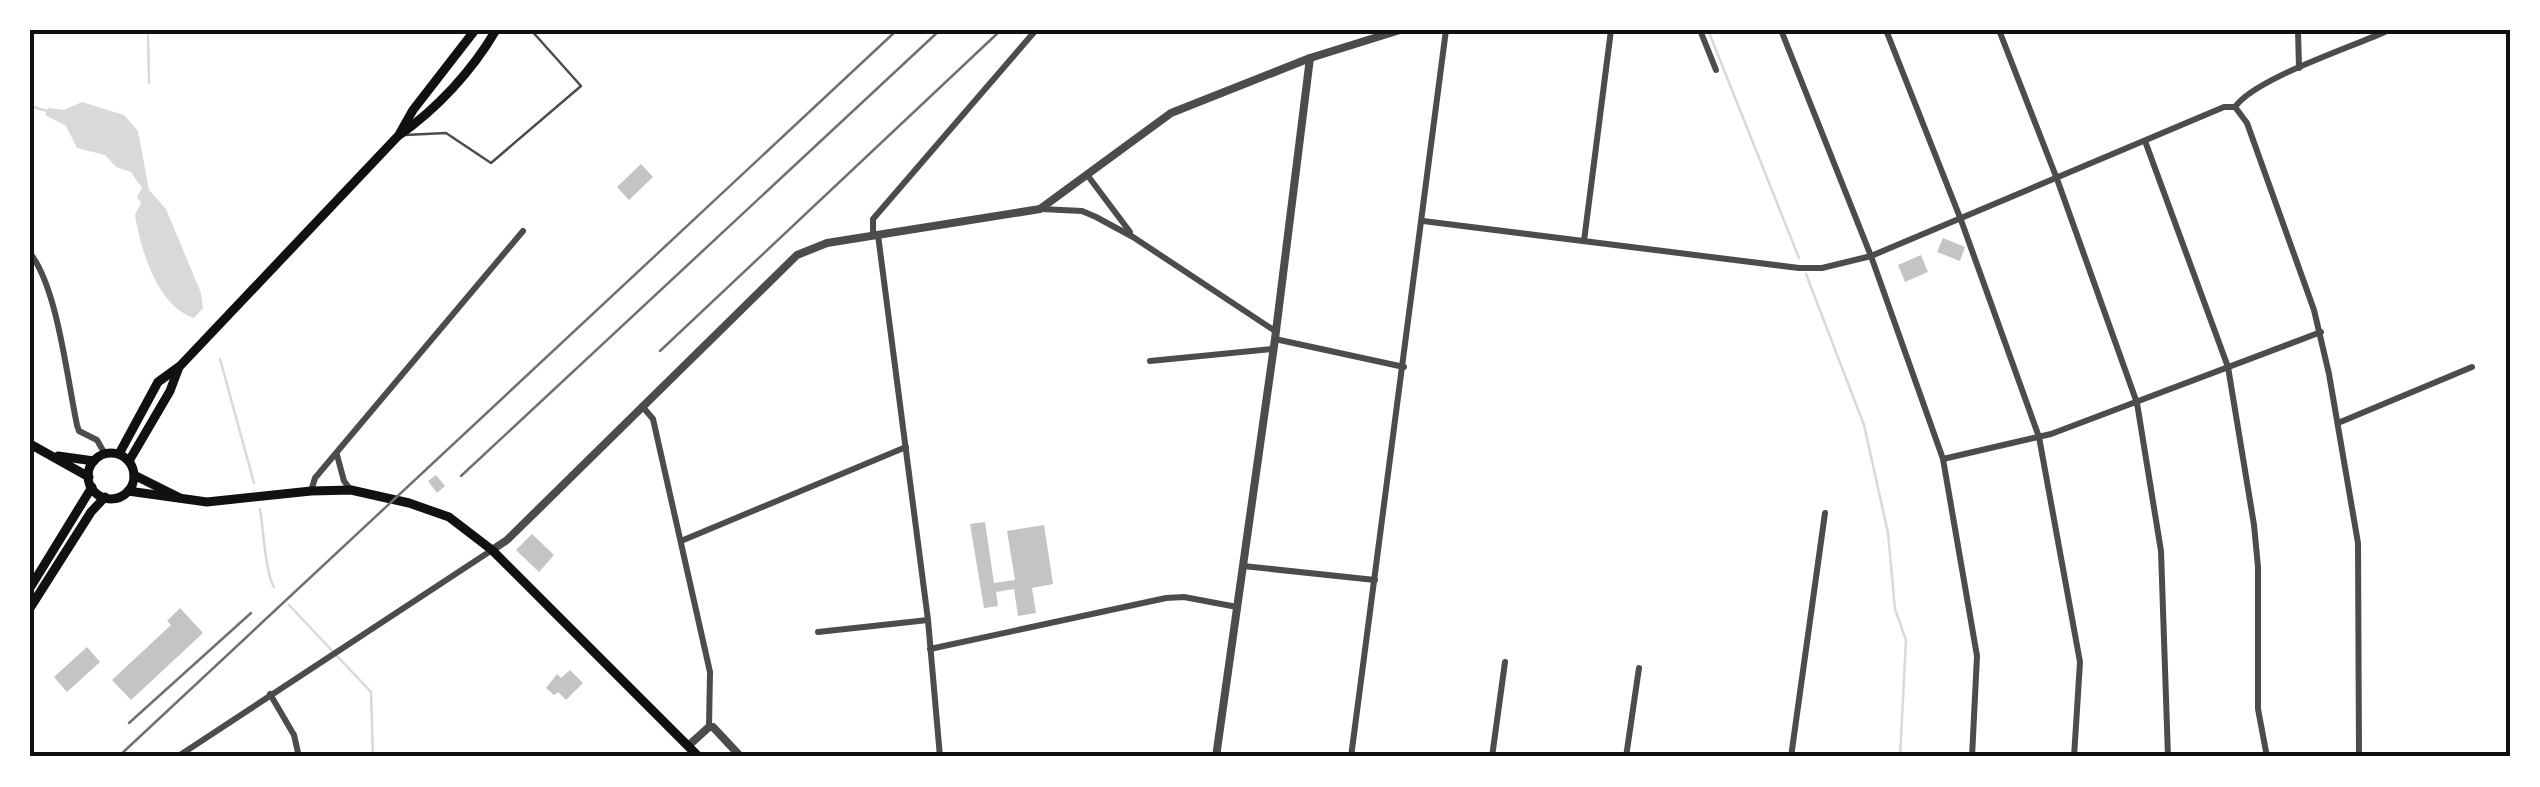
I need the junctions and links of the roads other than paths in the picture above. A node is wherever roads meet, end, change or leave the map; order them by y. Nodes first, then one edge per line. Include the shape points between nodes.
1 (475, 30) edge
2 (496, 30) edge
3 (531, 30) edge
4 (1036, 30) edge
5 (1400, 30) edge
6 (1446, 30) edge
7 (1611, 30) edge
8 (1700, 30) edge
9 (1781, 30) edge
10 (1886, 30) edge
11 (1999, 30) edge
12 (2298, 30) edge
13 (2389, 30) edge
14 (1310, 58) junction
15 (2299, 68) junction
16 (1716, 70) dead end
17 (2235, 107) junction
18 (398, 136) junction
19 (2145, 142) junction
20 (1088, 176) junction
21 (2057, 178) junction
22 (1040, 209) junction
23 (1423, 220) junction
24 (1961, 220) junction
25 (524, 230) dead end
26 (876, 236) junction
27 (1134, 238) junction
28 (1584, 240) junction
29 (30, 253) edge
30 (1871, 256) junction
31 (2321, 332) junction
32 (1275, 335) junction
33 (1273, 350) junction
34 (1150, 362) dead end
35 (180, 366) junction
36 (1404, 367) junction
37 (2228, 367) junction
38 (2472, 367) dead end
39 (2137, 402) junction
40 (642, 406) junction
41 (2338, 423) junction
42 (2039, 437) junction
43 (30, 444) edge
44 (906, 447) junction
45 (105, 454) junction
46 (119, 454) junction
47 (336, 454) junction
48 (56, 456) junction
49 (1943, 459) junction
50 (129, 461) junction
51 (94, 462) junction
52 (134, 476) junction
53 (90, 482) junction
54 (311, 490) junction
55 (351, 490) junction
56 (128, 491) junction
57 (105, 498) junction
58 (182, 499) junction
59 (1825, 513) dead end
60 (681, 542) junction
61 (492, 550) junction
62 (1243, 566) junction
63 (1375, 580) junction
64 (30, 588) edge
65 (1237, 607) junction
66 (30, 608) edge
67 (928, 620) junction
68 (818, 632) dead end
69 (930, 649) junction
70 (1505, 662) dead end
71 (1639, 668) dead end
72 (270, 694) junction
73 (709, 727) junction
74 (688, 746) junction
75 (177, 757) edge
76 (299, 757) edge
77 (700, 757) edge
78 (740, 757) edge
79 (940, 757) edge
80 (1216, 757) edge
81 (1351, 757) edge
82 (1492, 757) edge
83 (1626, 757) edge
84 (1792, 757) edge
85 (1972, 757) edge
86 (2074, 757) edge
87 (2168, 757) edge
88 (2267, 757) edge
89 (2359, 757) edge

1 - 18 main road
2 - 18 main road via 466,72
3 - 18 lane via 582,86 491,163 446,133
4 - 26 street via 873,219
5 - 14 street
6 - 23 street
7 - 28 street
8 - 16 street
9 - 30 street
10 - 24 street
11 - 21 street
12 - 15 street
13 - 15 street
14 - 20 street via 1172,112
14 - 32 street
15 - 17 street
17 - 19 street
17 - 31 street via 2247,124
18 - 35 main road
19 - 21 street
19 - 37 street
20 - 22 street
20 - 27 street
21 - 24 street
21 - 39 street
22 - 26 street
22 - 27 street via 1082,211
23 - 28 street
23 - 36 street
24 - 30 street
24 - 42 street
25 - 47 street
26 - 40 street via 797,255
26 - 44 street
27 - 32 street
28 - 30 street via 1803,268
29 - 45 street via 48,288 76,426
30 - 49 street
31 - 37 street
31 - 41 street
32 - 33 street
32 - 36 street
33 - 34 street
33 - 62 street
35 - 46 main road via 158,382
35 - 50 main road
36 - 63 street
37 - 39 street
37 - 88 street via 2254,525 2258,709
38 - 41 street
39 - 42 street
39 - 87 street via 2161,551
40 - 60 street via 653,419
40 - 61 street
41 - 89 street via 2358,544
42 - 49 street
42 - 86 street via 2080,662
43 - 48 main road
44 - 60 street
44 - 67 street
45 - 46 main road
45 - 51 main road
46 - 50 main road
47 - 54 street
47 - 55 street
48 - 51 main road
48 - 53 main road
49 - 85 street via 1977,656
50 - 52 main road
51 - 53 main road
52 - 56 main road
52 - 58 main road
53 - 57 main road
53 - 64 main road
54 - 55 main road
54 - 58 main road
55 - 61 main road via 438,513
56 - 57 main road
56 - 58 main road
57 - 66 main road
59 - 84 street
60 - 73 street via 710,672
61 - 72 street
61 - 74 main road
62 - 63 street
62 - 65 street
63 - 81 street
65 - 69 street via 1166,598
65 - 80 street
67 - 68 street
67 - 69 street
69 - 79 street
70 - 82 street
71 - 83 street
72 - 75 street
72 - 76 street
73 - 74 street
73 - 78 street
74 - 77 main road

